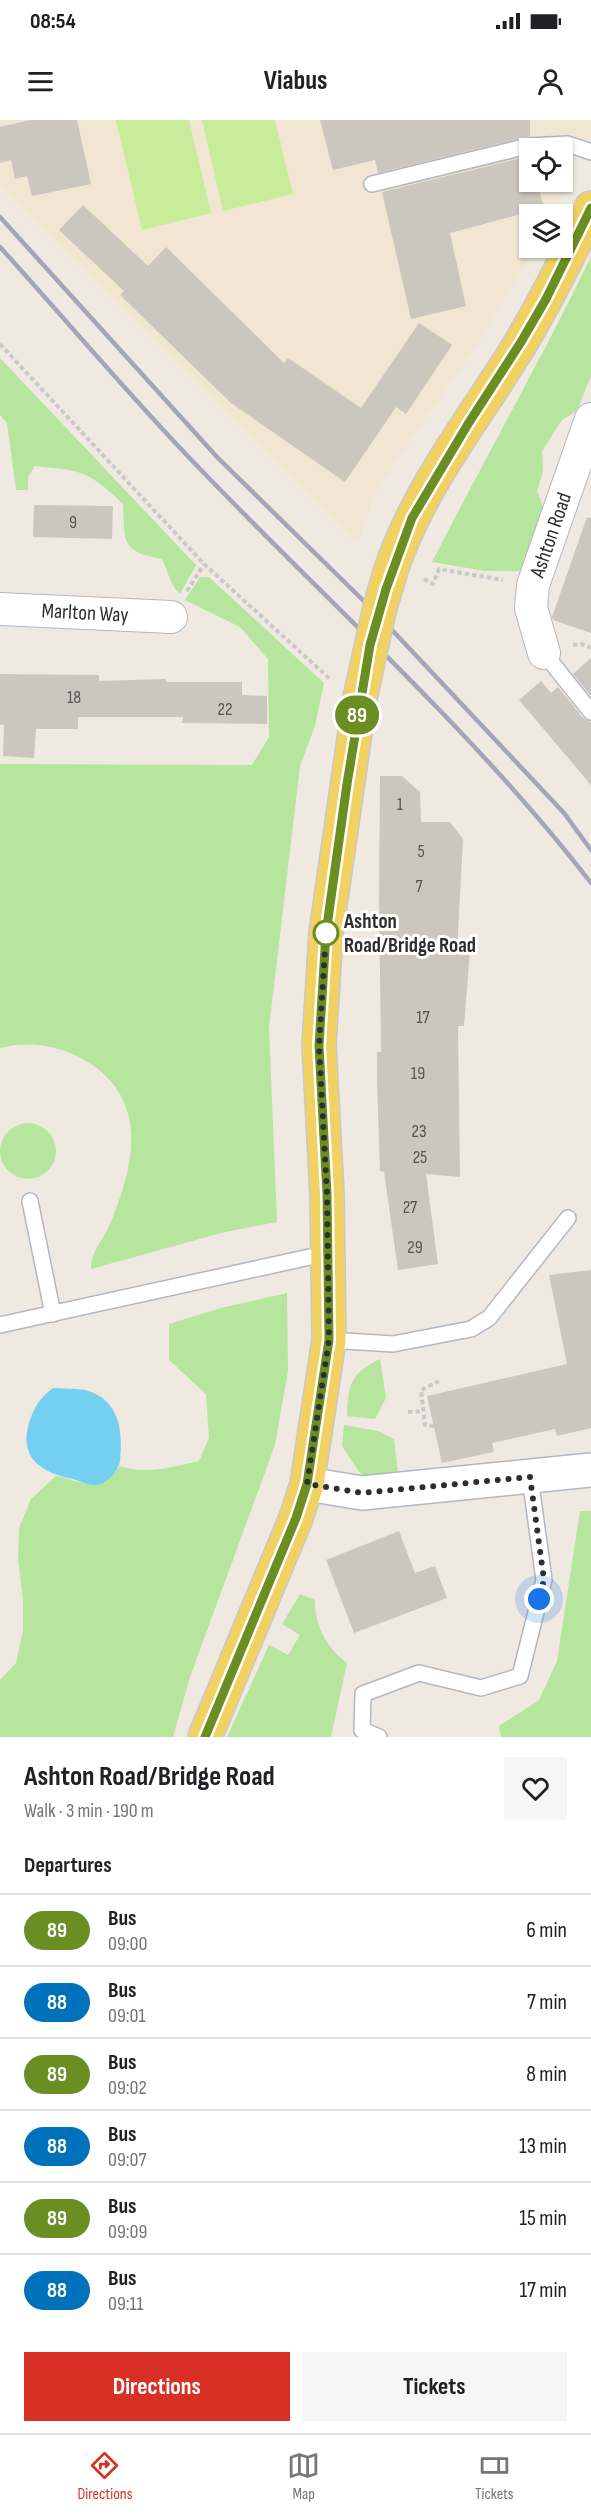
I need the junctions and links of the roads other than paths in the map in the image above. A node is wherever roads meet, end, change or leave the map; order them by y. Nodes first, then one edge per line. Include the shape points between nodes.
1 (591, 152) edge
2 (372, 184) dead end
3 (591, 208) edge
4 (591, 419) edge
5 (163, 608) dead end
6 (0, 609) edge
7 (544, 653) joint
8 (591, 712) edge
9 (30, 1201) dead end
10 (568, 1218) dead end
11 (328, 1253) junction
12 (52, 1314) junction
13 (0, 1325) edge
14 (329, 1340) junction
15 (591, 1470) edge
16 (530, 1477) junction
17 (307, 1484) junction
18 (205, 1737) edge
19 (380, 1737) edge

1 - 2 lane via 568,144 528,146
3 - 11 main road, bridge via 521,342 426,491 412,518 377,617 360,698 326,933 319,1046
4 - 7 street, Ashton Road via 533,585 531,608
5 - 6 street, Marlton Way
7 - 8 lane
9 - 12 lane
10 - 14 lane via 489,1317 471,1329 393,1344
11 - 12 lane
11 - 14 main road
12 - 13 lane
14 - 17 main road
15 - 16 street
16 - 17 street via 362,1493
16 - 19 lane via 544,1580 520,1676 482,1688 419,1673 363,1694 362,1730
17 - 18 main road

